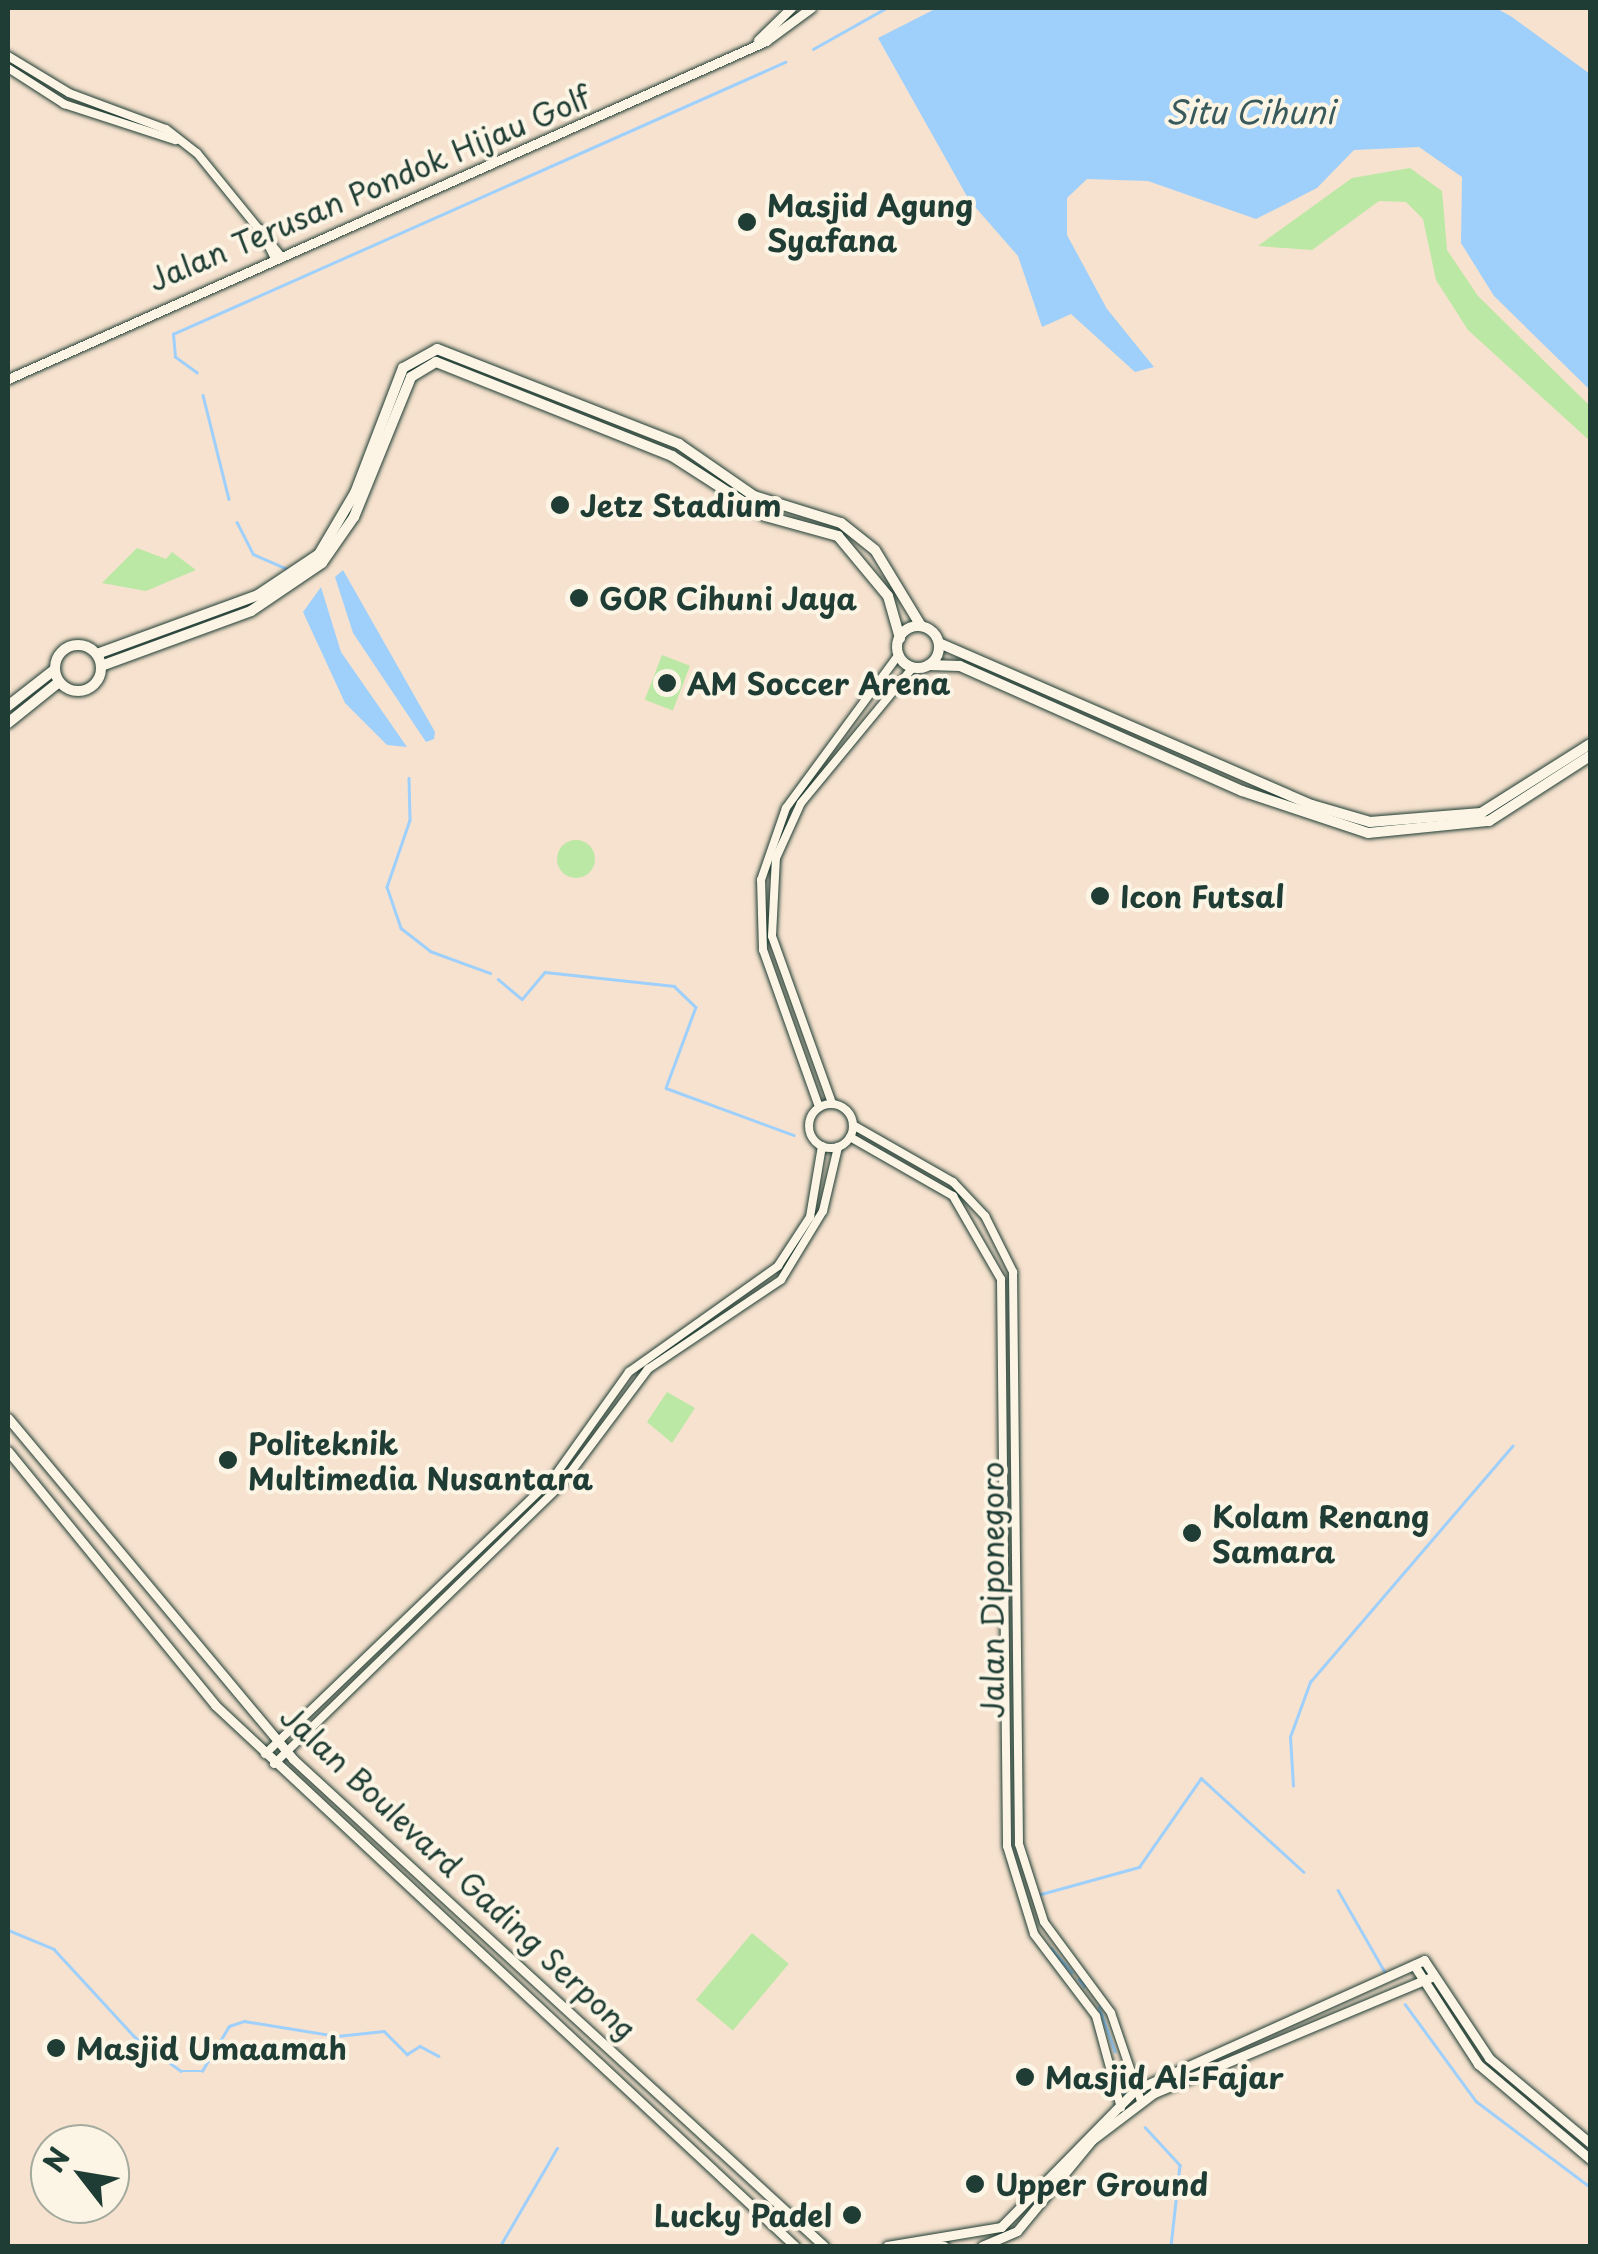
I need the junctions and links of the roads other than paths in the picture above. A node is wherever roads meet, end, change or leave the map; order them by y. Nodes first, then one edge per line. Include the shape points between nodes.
1 (811, 8) edge
2 (789, 10) edge
3 (785, 30) junction
4 (752, 46) junction
5 (8, 56) edge
6 (8, 68) edge
7 (179, 141) junction
8 (276, 255) junction
9 (8, 379) edge
10 (610, 416) junction
11 (606, 428) junction
12 (921, 626) junction
13 (900, 638) junction
14 (939, 643) junction
15 (899, 654) junction
16 (99, 660) junction
17 (929, 665) junction
18 (914, 667) junction
19 (56, 676) junction
20 (8, 706) edge
21 (1066, 709) junction
22 (8, 722) edge
23 (833, 744) junction
24 (1590, 744) edge
25 (842, 752) junction
26 (1590, 756) edge
27 (1483, 818) junction
28 (761, 880) junction
29 (772, 882) junction
30 (832, 1103) junction
31 (819, 1107) junction
32 (853, 1124) junction
33 (850, 1137) junction
34 (822, 1146) junction
35 (838, 1147) junction
36 (1002, 1247) junction
37 (992, 1251) junction
38 (1006, 1331) junction
39 (1018, 1332) junction
40 (8, 1418) edge
41 (8, 1451) edge
42 (1010, 1483) junction
43 (1002, 1577) junction
44 (1014, 1577) junction
45 (278, 1741) junction
46 (288, 1751) junction
47 (264, 1754) junction
48 (274, 1764) junction
49 (1014, 1802) junction
50 (1002, 1803) junction
51 (406, 1862) junction
52 (393, 1877) junction
53 (424, 1877) junction
54 (409, 1892) junction
55 (1059, 1944) junction
56 (1045, 1954) junction
57 (1429, 1978) junction
58 (1369, 1992) junction
59 (1377, 2006) junction
60 (608, 2044) junction
61 (1124, 2056) junction
62 (593, 2057) junction
63 (1108, 2058) junction
64 (628, 2062) junction
65 (612, 2075) junction
66 (1134, 2090) junction
67 (1117, 2102) junction
68 (1141, 2102) junction
69 (1124, 2113) junction
70 (1590, 2144) edge
71 (1590, 2159) edge
72 (929, 2242) edge
73 (791, 2244) edge
74 (824, 2246) edge
75 (887, 2246) edge
76 (944, 2246) edge
77 (982, 2246) edge

1 - 3 main road, Jalan Terusan Pondok Hijau Golf
2 - 3 main road
2 - 4 main road, Jalan Terusan Pondok Hijau Golf
3 - 4 main road, Jalan Terusan Pondok Hijau Golf
4 - 8 main road, Jalan Terusan Pondok Hijau Golf
5 - 7 street
6 - 7 street via 64,104
7 - 8 street via 264,230
8 - 9 main road, Jalan Terusan Pondok Hijau Golf
10 - 11 main road
10 - 12 main road via 691,450 754,496 848,527 883,561
10 - 16 main road via 460,355 431,350 403,368 354,493 318,554 258,595
11 - 13 main road via 704,473 752,511 854,546 888,596
11 - 16 main road via 446,363 411,378 354,517 304,578 251,610
12 - 13 main road
12 - 14 main road
13 - 15 main road
14 - 17 main road
14 - 21 main road
15 - 18 main road
15 - 23 street
16 - 19 main road via 86,690
16 - 19 main road via 68,646
17 - 18 main road
17 - 21 main road via 960,666
18 - 25 street
19 - 20 main road
19 - 22 main road
21 - 27 main road via 1331,813 1404,824
23 - 25 street
23 - 28 street via 786,808
24 - 27 main road
25 - 29 street via 790,822
26 - 27 main road
28 - 29 street
28 - 31 street via 763,950
29 - 30 street via 777,956
30 - 31 street
30 - 32 street
31 - 34 street via 808,1124
32 - 33 street
32 - 36 street, Jalan Diponegoro via 954,1182
33 - 35 street
33 - 37 street, Jalan Diponegoro via 945,1189
34 - 35 street
34 - 45 street via 810,1217 778,1266 629,1372 554,1477
35 - 46 street via 823,1211 781,1280 638,1378 562,1484
36 - 37 street
36 - 39 street, Jalan Diponegoro
37 - 38 street, Jalan Diponegoro
38 - 39 street
38 - 42 street, Jalan Diponegoro
39 - 42 street, Jalan Diponegoro
40 - 45 main road, Jalan Boulevard Gading Serpong
41 - 47 main road, Jalan Boulevard Gading Serpong
42 - 43 street, Jalan Diponegoro
42 - 44 street, Jalan Diponegoro
43 - 44 street
43 - 50 street, Jalan Diponegoro
44 - 49 street, Jalan Diponegoro
45 - 46 main road, Jalan Boulevard Gading Serpong
45 - 47 street
46 - 48 street
46 - 51 main road, Jalan Boulevard Gading Serpong
47 - 48 main road, Jalan Boulevard Gading Serpong
48 - 52 main road, Jalan Boulevard Gading Serpong
49 - 50 street
49 - 55 street, Jalan Diponegoro via 1037,1907
50 - 56 street, Jalan Diponegoro via 1023,1910
51 - 52 main road
51 - 53 main road, Jalan Boulevard Gading Serpong
52 - 54 main road, Jalan Boulevard Gading Serpong
53 - 54 main road
53 - 60 main road, Jalan Boulevard Gading Serpong
54 - 62 main road, Jalan Boulevard Gading Serpong
55 - 56 street
55 - 61 street, Jalan Diponegoro via 1104,1998
56 - 63 street, Jalan Diponegoro via 1089,2004
57 - 58 main road via 1419,1962
57 - 59 main road
57 - 70 main road via 1497,2067
57 - 71 main road via 1478,2064
58 - 59 main road
58 - 66 main road
59 - 68 main road
60 - 62 main road via 607,2056
60 - 64 main road, Jalan Boulevard Gading Serpong
61 - 63 street
61 - 66 street, Jalan Diponegoro
62 - 65 main road, Jalan Boulevard Gading Serpong
63 - 67 street, Jalan Diponegoro
64 - 65 main road
64 - 74 main road, Jalan Boulevard Gading Serpong
65 - 73 main road, Jalan Boulevard Gading Serpong
66 - 67 main road
66 - 68 street, Jalan Diponegoro
67 - 69 street, Jalan Diponegoro
67 - 72 main road via 1001,2226
68 - 69 main road
69 - 77 main road via 1017,2231
72 - 75 main road
72 - 76 main road

